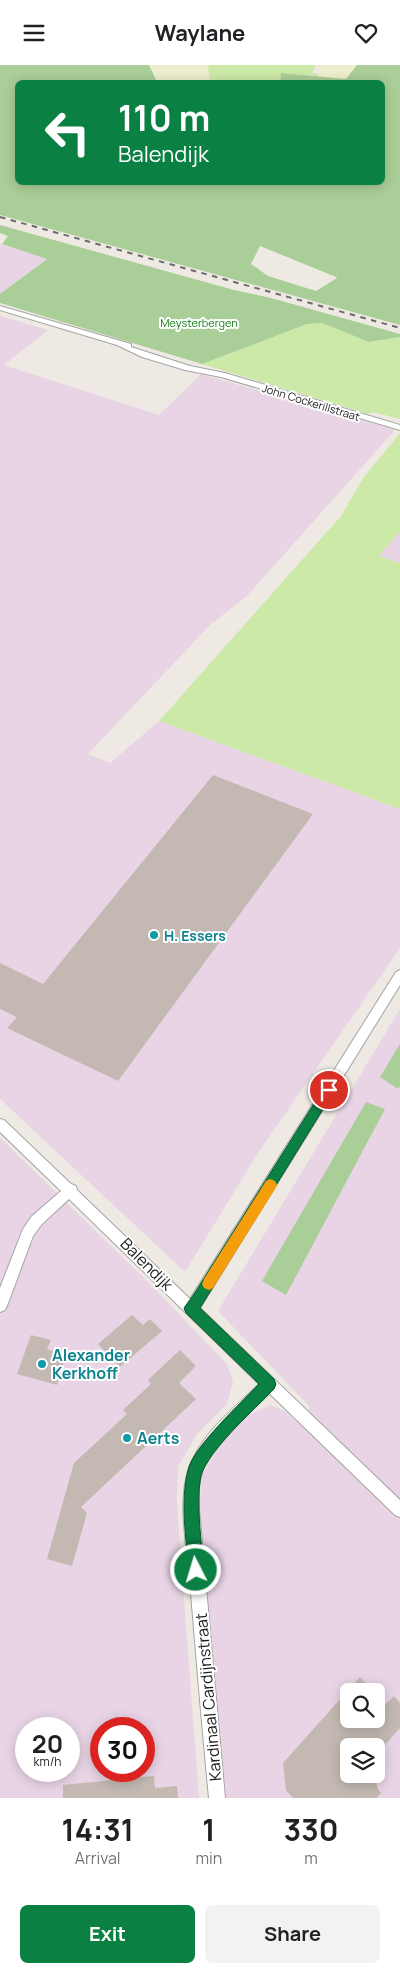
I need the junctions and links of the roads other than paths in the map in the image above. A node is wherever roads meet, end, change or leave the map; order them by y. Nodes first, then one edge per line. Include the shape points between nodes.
1 (0, 308) edge
2 (400, 428) edge
3 (400, 975) edge
4 (0, 1124) edge
5 (71, 1190) junction
6 (0, 1307) edge
7 (191, 1308) junction
8 (269, 1384) junction
9 (400, 1509) edge
10 (217, 1798) edge

1 - 2 street, John Cockerillstraat via 188,368 222,375
3 - 7 street
4 - 5 street, Balendijk
5 - 6 street via 37,1220 28,1233
5 - 7 street, Balendijk
7 - 8 street, Balendijk
8 - 9 street, Balendijk
8 - 10 street, Kardinaal Cardijnstraat via 204,1454 195,1470 192,1489

